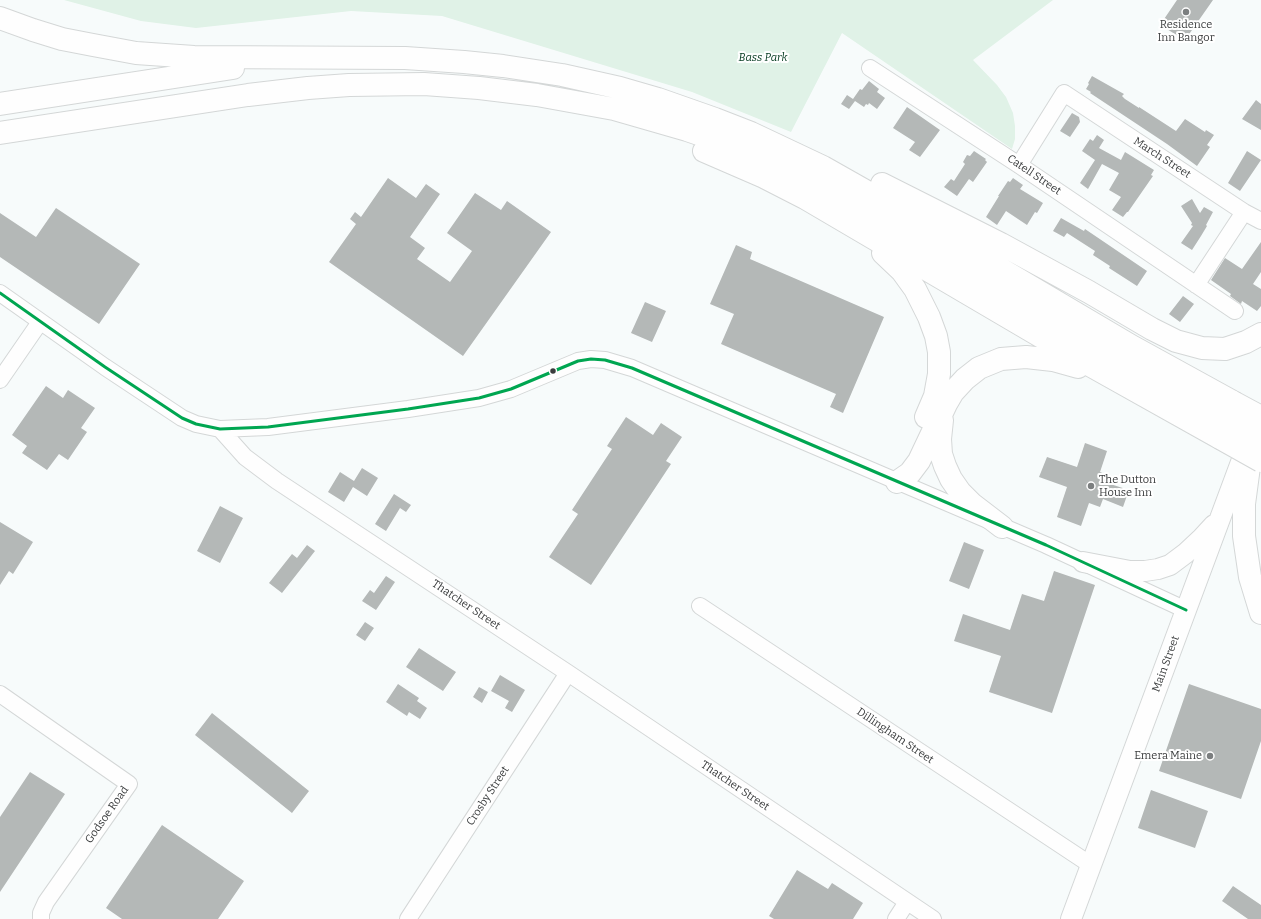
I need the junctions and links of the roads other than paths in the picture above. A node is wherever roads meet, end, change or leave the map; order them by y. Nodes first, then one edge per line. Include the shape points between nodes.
1 (0, 18) edge
2 (346, 58) junction
3 (870, 68) dead end
4 (518, 92) junction
5 (0, 104) edge
6 (696, 112) junction
7 (133, 113) junction
8 (0, 134) edge
9 (0, 146) edge
10 (1019, 165) junction
11 (824, 209) junction
12 (1244, 212) junction
13 (1261, 221) edge
14 (1196, 285) junction
15 (0, 294) edge
16 (1235, 311) dead end
17 (40, 322) junction
18 (1261, 334) edge
19 (0, 380) edge
20 (946, 404) junction
21 (1162, 406) junction
22 (1229, 414) junction
23 (1260, 419) edge
24 (220, 429) junction
25 (1261, 461) edge
26 (898, 482) junction
27 (1221, 515) junction
28 (1002, 527) junction
29 (1083, 562) junction
30 (700, 606) dead end
31 (1186, 610) junction
32 (1261, 613) edge
33 (568, 673) junction
34 (0, 694) edge
35 (1091, 865) junction
36 (907, 902) junction
37 (41, 919) edge
38 (408, 919) edge
39 (896, 919) edge
40 (933, 919) edge
41 (1071, 919) edge

1 - 2 highway via 62,39 136,53 202,57
2 - 5 highway via 247,66
2 - 6 highway via 425,59 523,68 620,88
3 - 10 street, Catell Street
4 - 7 highway via 424,84 350,85 248,95
4 - 11 highway via 612,118 694,147 764,177
4 - 22 highway via 633,114 706,136 778,164 871,213 1093,344
6 - 18 highway via 763,133 897,191 1001,244 1176,341 1194,347 1218,349 1239,345
6 - 22 highway via 763,138 824,167 932,228 1169,367
7 - 8 highway
7 - 9 highway
10 - 12 street, March Street via 1064,93
10 - 14 street, Catell Street
11 - 21 highway
11 - 26 highway via 863,236 902,271 920,299 936,336 939,360 937,388
12 - 13 street, March Street
12 - 14 street
14 - 16 street, Catell Street
15 - 17 street
17 - 19 street
17 - 24 street via 182,418
20 - 21 highway via 959,385 979,368 1001,360 1026,357 1070,364
20 - 26 highway via 918,461 910,473
20 - 28 highway via 940,439 947,473 966,498
21 - 22 highway
22 - 23 highway, bridge
22 - 23 highway
22 - 25 highway, bridge
23 - 27 main road, Main Street
23 - 32 highway via 1244,504 1243,525 1248,566
24 - 26 street via 268,427 480,398 511,389 584,359 598,359 632,368
24 - 33 street, Thatcher Street via 245,457 277,481
26 - 28 street
27 - 29 main road via 1192,548 1175,562 1164,567 1137,571
27 - 31 main road, Main Street
28 - 29 street
29 - 31 street
30 - 35 street, Dillingham Street
31 - 35 main road, Main Street
33 - 36 street, Thatcher Street
33 - 38 street, Crosby Street
34 - 37 street, Godsoe Road via 129,784 46,902
35 - 41 main road, Main Street
36 - 39 street
36 - 40 street, Thatcher Street

